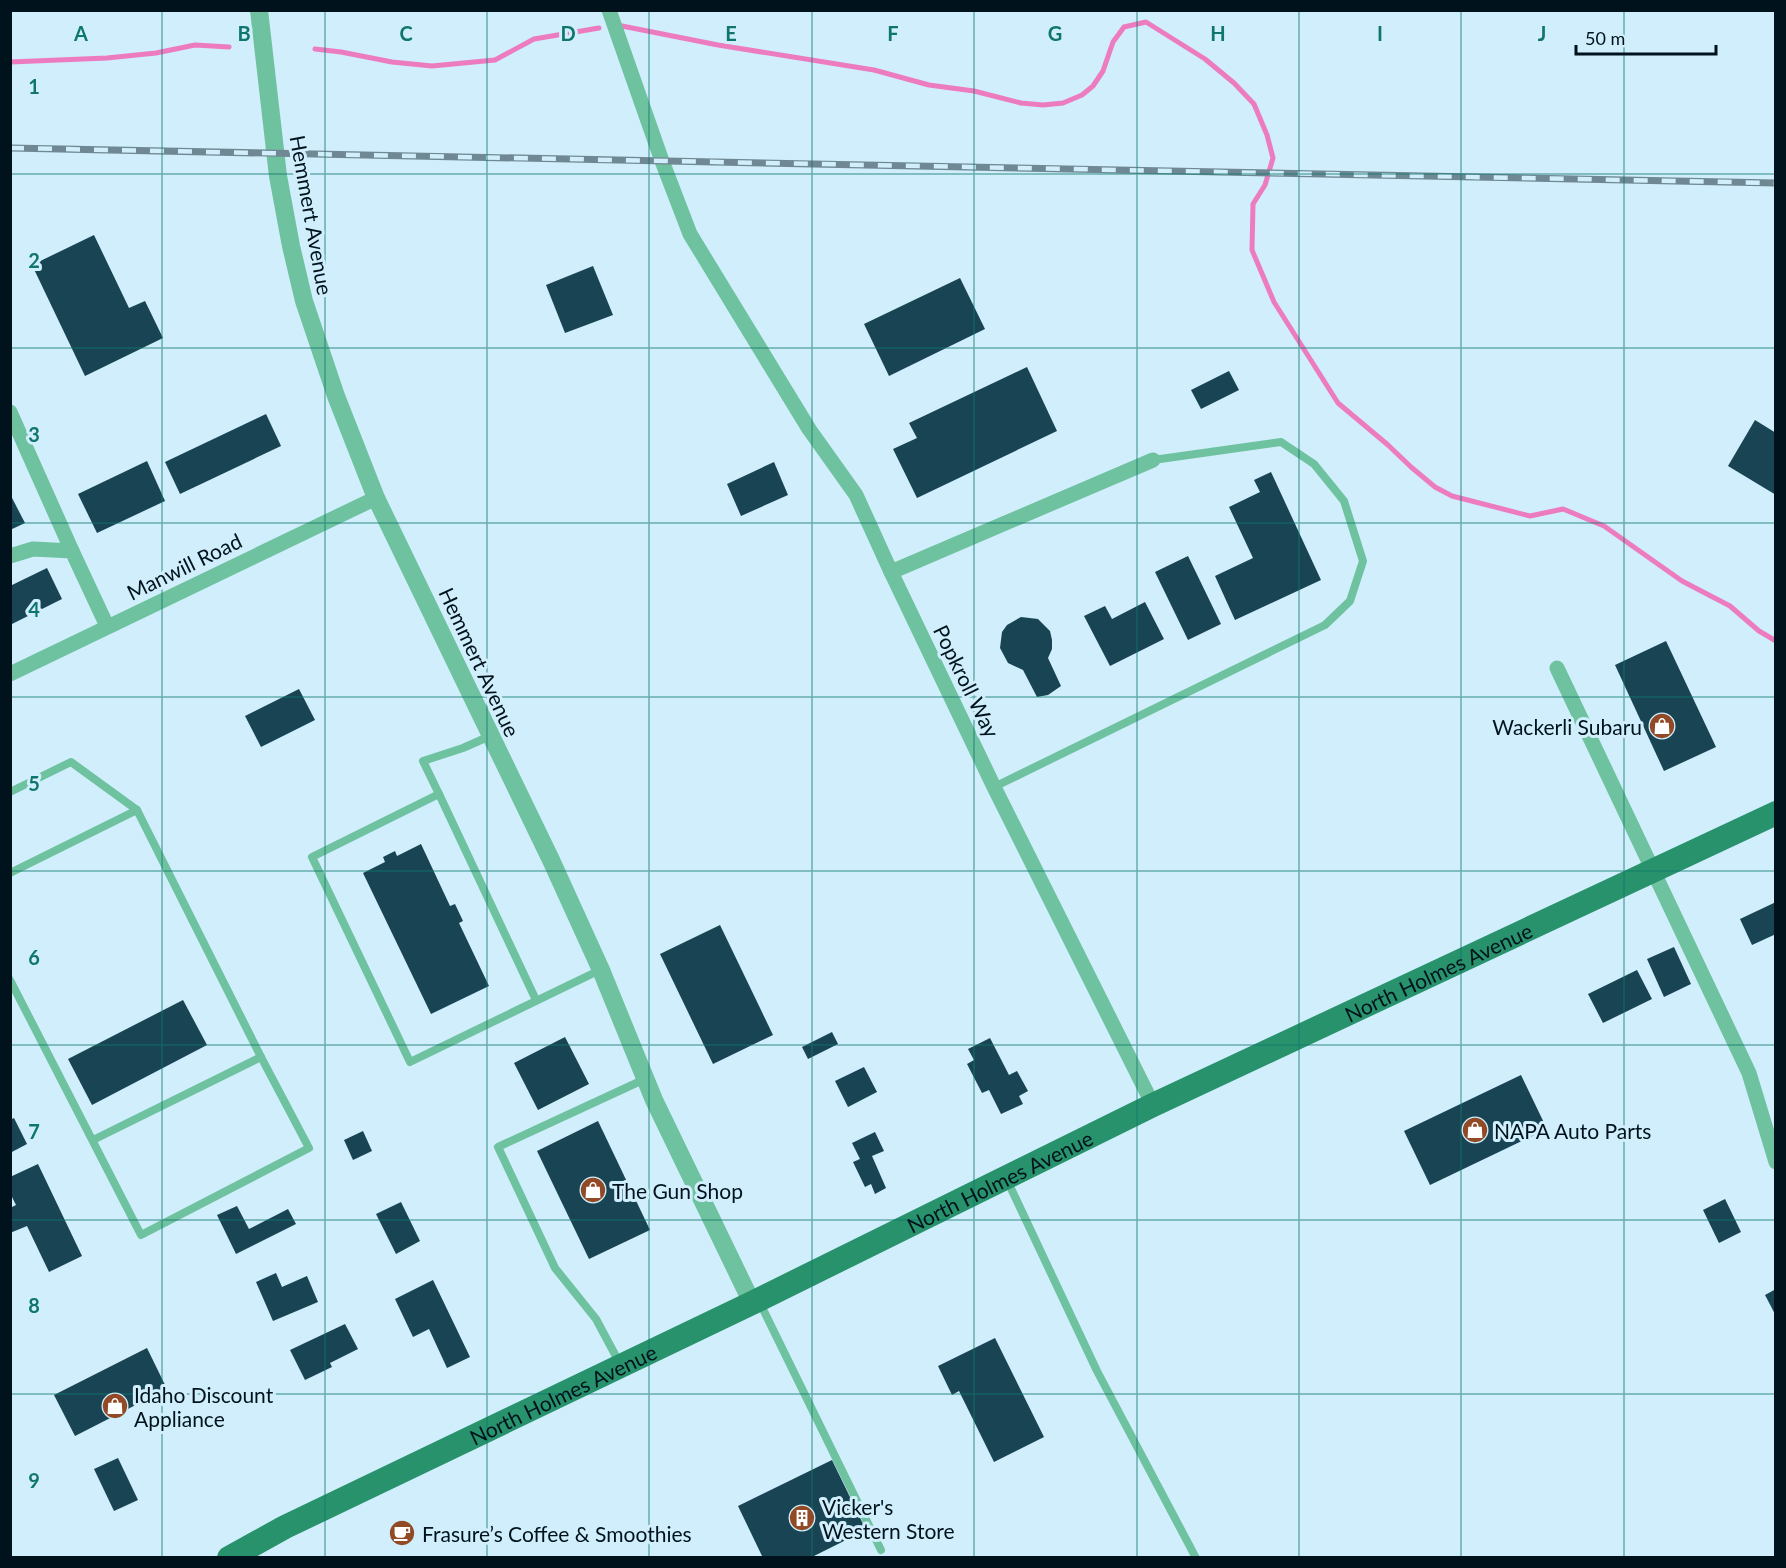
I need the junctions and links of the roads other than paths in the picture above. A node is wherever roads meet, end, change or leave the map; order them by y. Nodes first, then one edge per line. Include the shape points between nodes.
1 (259, 10) edge
2 (609, 10) edge
3 (10, 412) edge
4 (1153, 460) joint
5 (376, 498) junction
6 (72, 551) junction
7 (10, 556) edge
8 (891, 572) junction
9 (107, 626) junction
10 (1557, 668) dead end
11 (10, 674) edge
12 (490, 736) junction
13 (994, 787) junction
14 (10, 792) edge
15 (439, 794) junction
16 (137, 810) junction
17 (1776, 813) edge
18 (1653, 870) junction
19 (10, 873) edge
20 (601, 969) junction
21 (10, 980) edge
22 (537, 1000) junction
23 (261, 1057) junction
24 (645, 1078) junction
25 (1153, 1105) junction
26 (93, 1140) junction
27 (1776, 1162) edge
28 (1006, 1178) junction
29 (755, 1302) junction
30 (621, 1366) junction
31 (881, 1550) dead end
32 (229, 1557) edge
33 (1196, 1557) edge

1 - 5 street, Hemmert Avenue via 278,176 304,301
2 - 8 street, Popkroll Way via 690,234 809,429 856,495
3 - 6 street
4 - 8 street
4 - 13 lane via 1281,442 1314,464 1344,501 1363,561 1350,601 1325,625
5 - 9 street, Manwill Road
5 - 12 street, Hemmert Avenue
6 - 7 street via 33,549
6 - 9 street
8 - 13 street, Popkroll Way
9 - 11 street, Manwill Road
10 - 18 street
12 - 15 lane via 423,761
12 - 20 street, Hemmert Avenue
13 - 25 street, Popkroll Way
14 - 16 lane via 71,762
15 - 22 lane
15 - 22 lane via 312,857 410,1062
16 - 19 lane
16 - 23 lane
17 - 18 main road, North Holmes Avenue
18 - 25 main road, North Holmes Avenue
18 - 27 street via 1749,1073
20 - 22 lane
20 - 24 street, Hemmert Avenue
21 - 26 lane
23 - 26 lane
23 - 26 lane via 309,1148 141,1235
24 - 29 street, Hemmert Avenue
24 - 30 lane via 498,1147 555,1268 596,1319
25 - 28 main road, North Holmes Avenue
28 - 29 main road, North Holmes Avenue
28 - 33 lane via 1097,1371
29 - 30 main road, North Holmes Avenue
29 - 31 lane
30 - 32 main road, North Holmes Avenue

